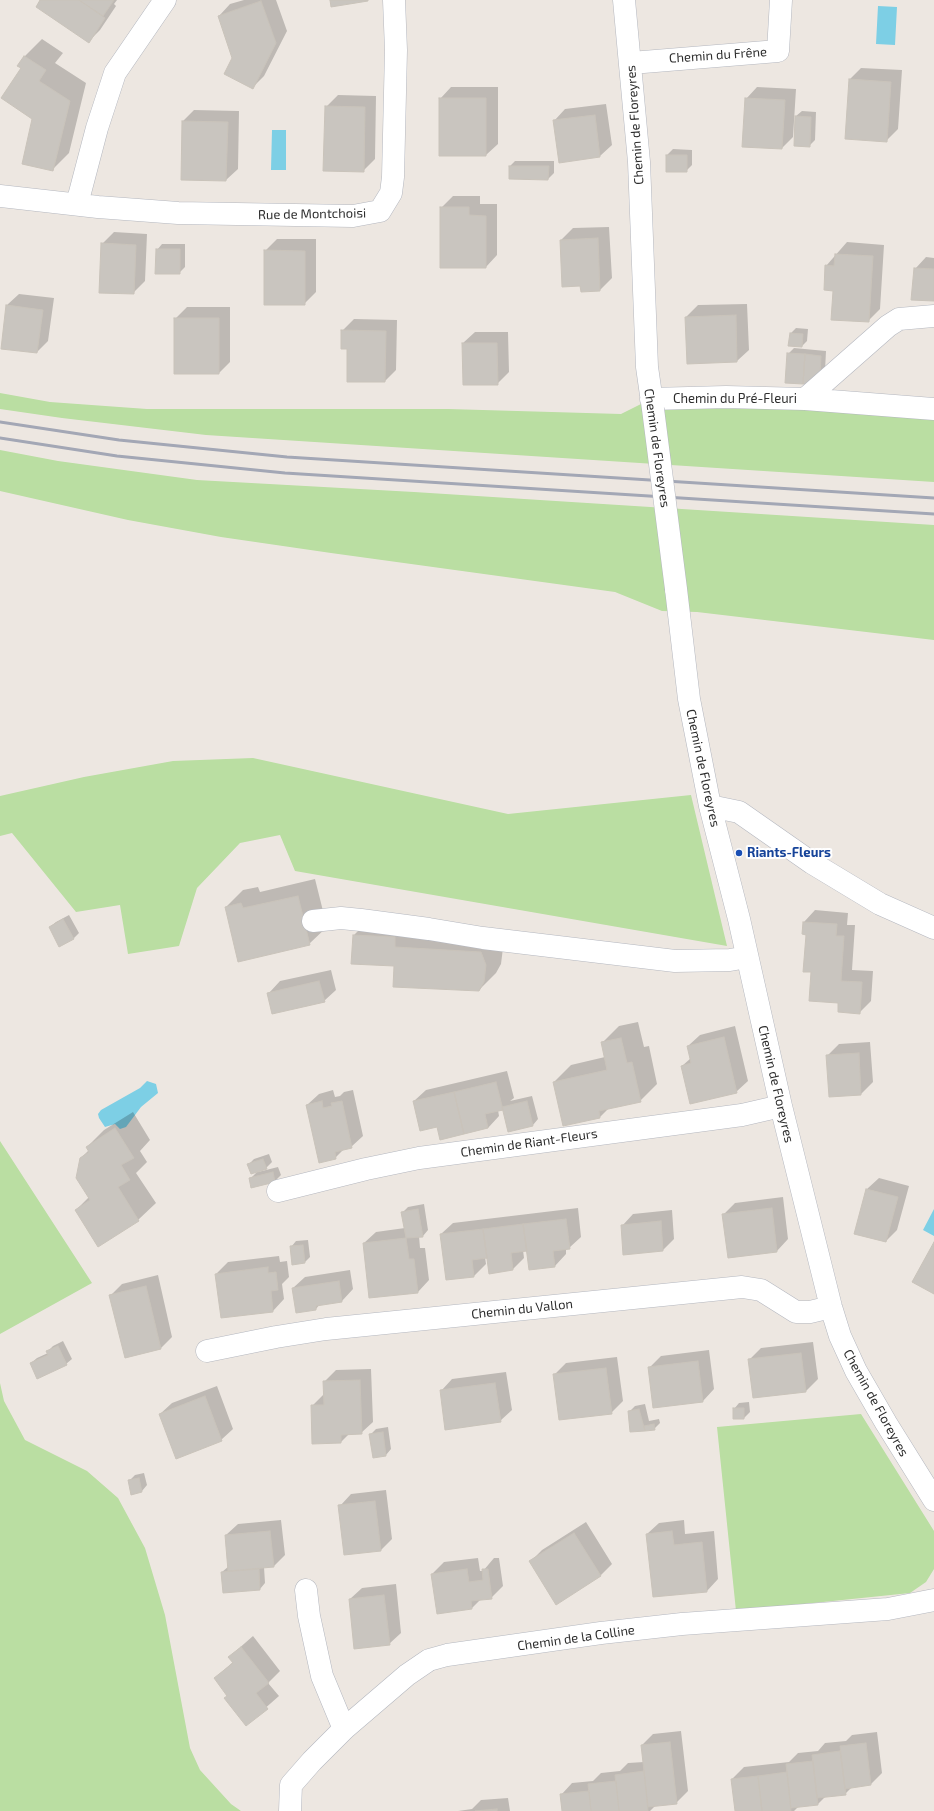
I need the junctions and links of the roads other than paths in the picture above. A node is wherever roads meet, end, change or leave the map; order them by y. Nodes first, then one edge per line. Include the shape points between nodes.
1 (165, 0) edge
2 (394, 0) edge
3 (624, 0) edge
4 (781, 0) edge
5 (631, 63) junction
6 (0, 196) edge
7 (77, 204) junction
8 (934, 316) edge
9 (805, 399) junction
10 (652, 404) junction
11 (934, 409) edge
12 (710, 806) junction
13 (314, 921) dead end
14 (934, 928) edge
15 (747, 957) junction
16 (781, 1106) junction
17 (278, 1191) dead end
18 (831, 1307) junction
19 (207, 1351) dead end
20 (934, 1500) edge
21 (306, 1590) dead end
22 (934, 1600) edge
23 (344, 1729) junction
24 (290, 1811) edge

1 - 7 street via 115,73
2 - 7 street, Rue de Montchoisi via 396,50 393,177 391,193 380,211 353,216 178,213
3 - 5 street, Chemin de Floreyres
4 - 5 street, Chemin du Frêne via 778,51
5 - 10 street, Chemin de Floreyres via 639,162 647,366
6 - 7 street, Rue de Montchoisi
8 - 9 street, Chemin du Pré-Fleuri via 899,319 888,326
9 - 10 street, Chemin du Pré-Fleuri via 726,398
9 - 11 street
10 - 12 street, Chemin de Floreyres, bridge via 689,699
12 - 14 street via 739,812 812,863 874,900
12 - 15 street, Chemin de Floreyres
13 - 15 street via 341,918 360,920 675,962
15 - 16 street, Chemin de Floreyres
16 - 17 street, Chemin de Riant-Fleurs via 742,1115 419,1158 366,1168
16 - 18 street, Chemin de Floreyres
18 - 19 street, Chemin du Vallon via 796,1312 761,1290 742,1287 326,1329
18 - 20 street, Chemin de Floreyres via 840,1336 856,1371
21 - 23 street via 308,1616 322,1676
22 - 23 street, Chemin de la Colline via 888,1609 682,1624 447,1655 429,1660 407,1675
23 - 24 street, Chemin de la Colline via 291,1786

